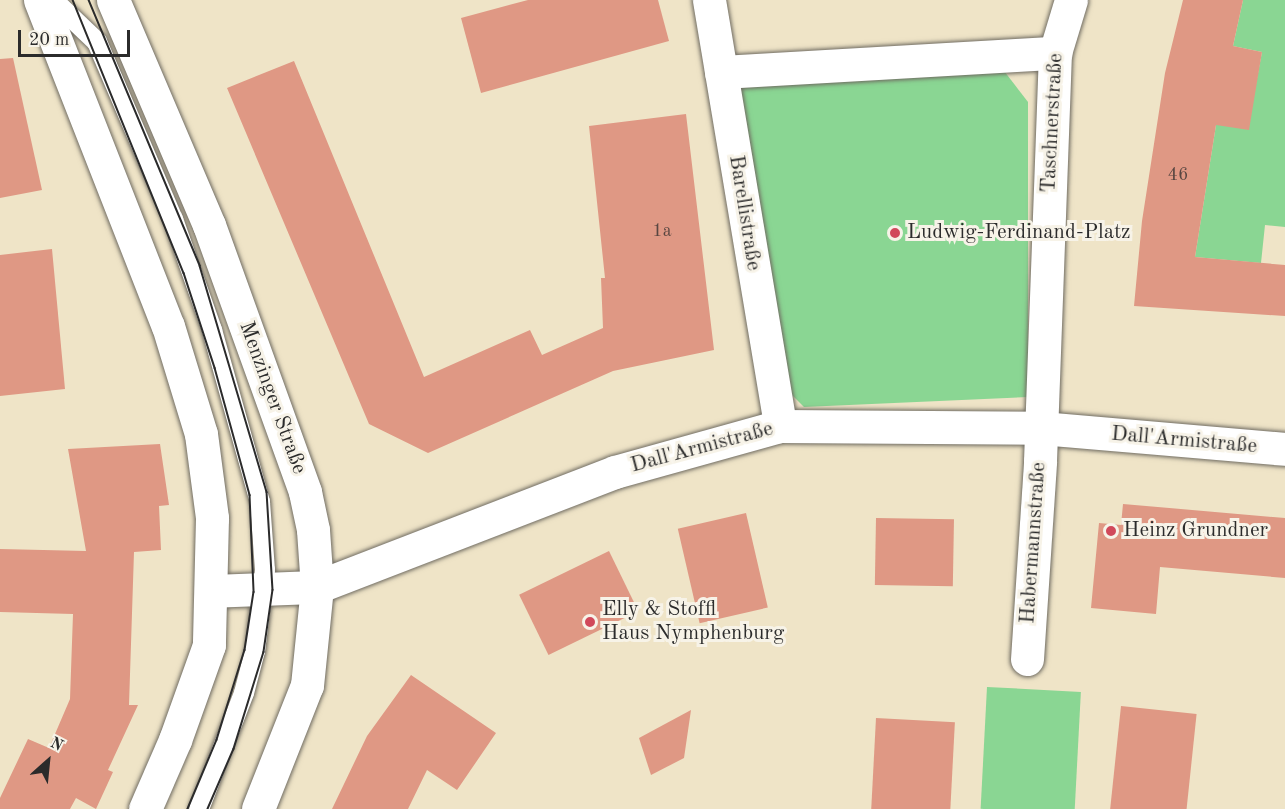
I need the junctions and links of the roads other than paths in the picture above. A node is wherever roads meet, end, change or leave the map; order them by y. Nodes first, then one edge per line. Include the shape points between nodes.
1 (40, 0) edge
2 (53, 0) edge
3 (113, 0) edge
4 (709, 0) edge
5 (1071, 0) edge
6 (1055, 53) junction
7 (721, 72) junction
8 (197, 196) junction
9 (185, 251) junction
10 (780, 426) junction
11 (1041, 428) junction
12 (1285, 450) edge
13 (317, 587) junction
14 (211, 591) junction
15 (263, 591) junction
16 (1027, 659) dead end
17 (145, 809) edge
18 (199, 809) edge
19 (258, 809) edge

1 - 14 street via 168,326 201,434 212,518
2 - 9 lane via 102,51
3 - 8 street, Menzinger Straße
4 - 7 street, Barellistraße
5 - 6 street, Taschnerstraße
6 - 7 street
6 - 11 street, Taschnerstraße
7 - 10 street, Barellistraße
8 - 9 lane
8 - 13 street, Menzinger Straße via 305,492
9 - 15 lane via 234,400 260,502
10 - 11 street, Dall'Armistraße
10 - 13 street, Dall'Armistraße via 615,472
11 - 12 street, Dall'Armistraße
11 - 16 street, Habermannstraße
13 - 15 street, Dall'Armistraße
13 - 19 street, Menzinger Straße via 307,685 278,767
14 - 15 street, Dall'Armistraße
14 - 17 street via 208,645 176,740
15 - 18 lane via 255,651 244,693

